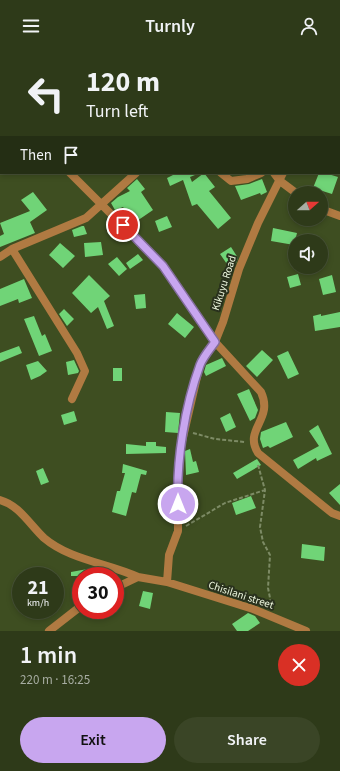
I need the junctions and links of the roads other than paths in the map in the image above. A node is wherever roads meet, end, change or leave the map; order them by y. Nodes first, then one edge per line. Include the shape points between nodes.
1 (71, 174) edge
2 (135, 174) edge
3 (222, 174) edge
4 (259, 174) edge
5 (281, 177) edge
6 (289, 186) edge
7 (103, 204) junction
8 (328, 212) edge
9 (340, 216) edge
10 (12, 249) junction
11 (0, 257) edge
12 (215, 342) junction
13 (72, 399) dead end
14 (0, 500) edge
15 (340, 516) edge
16 (138, 577) junction
17 (167, 582) junction
18 (124, 584) edge
19 (72, 613) edge
20 (49, 631) edge
21 (306, 631) edge

1 - 7 street
2 - 7 street
3 - 4 street via 231,181
5 - 6 street
5 - 12 street, Kikuyu Road via 239,269
7 - 10 street via 86,218
7 - 12 street via 163,266
8 - 9 street
10 - 11 street
10 - 13 street via 77,353 85,371
12 - 15 street via 261,392 265,401 265,411 252,438 258,453 332,513
12 - 17 street, Kikuyu Road via 200,364 184,430 180,450 178,531 169,555
14 - 16 street via 20,512 59,549
16 - 17 street
16 - 18 street
17 - 21 street, Chisilani street via 274,617
19 - 20 street

